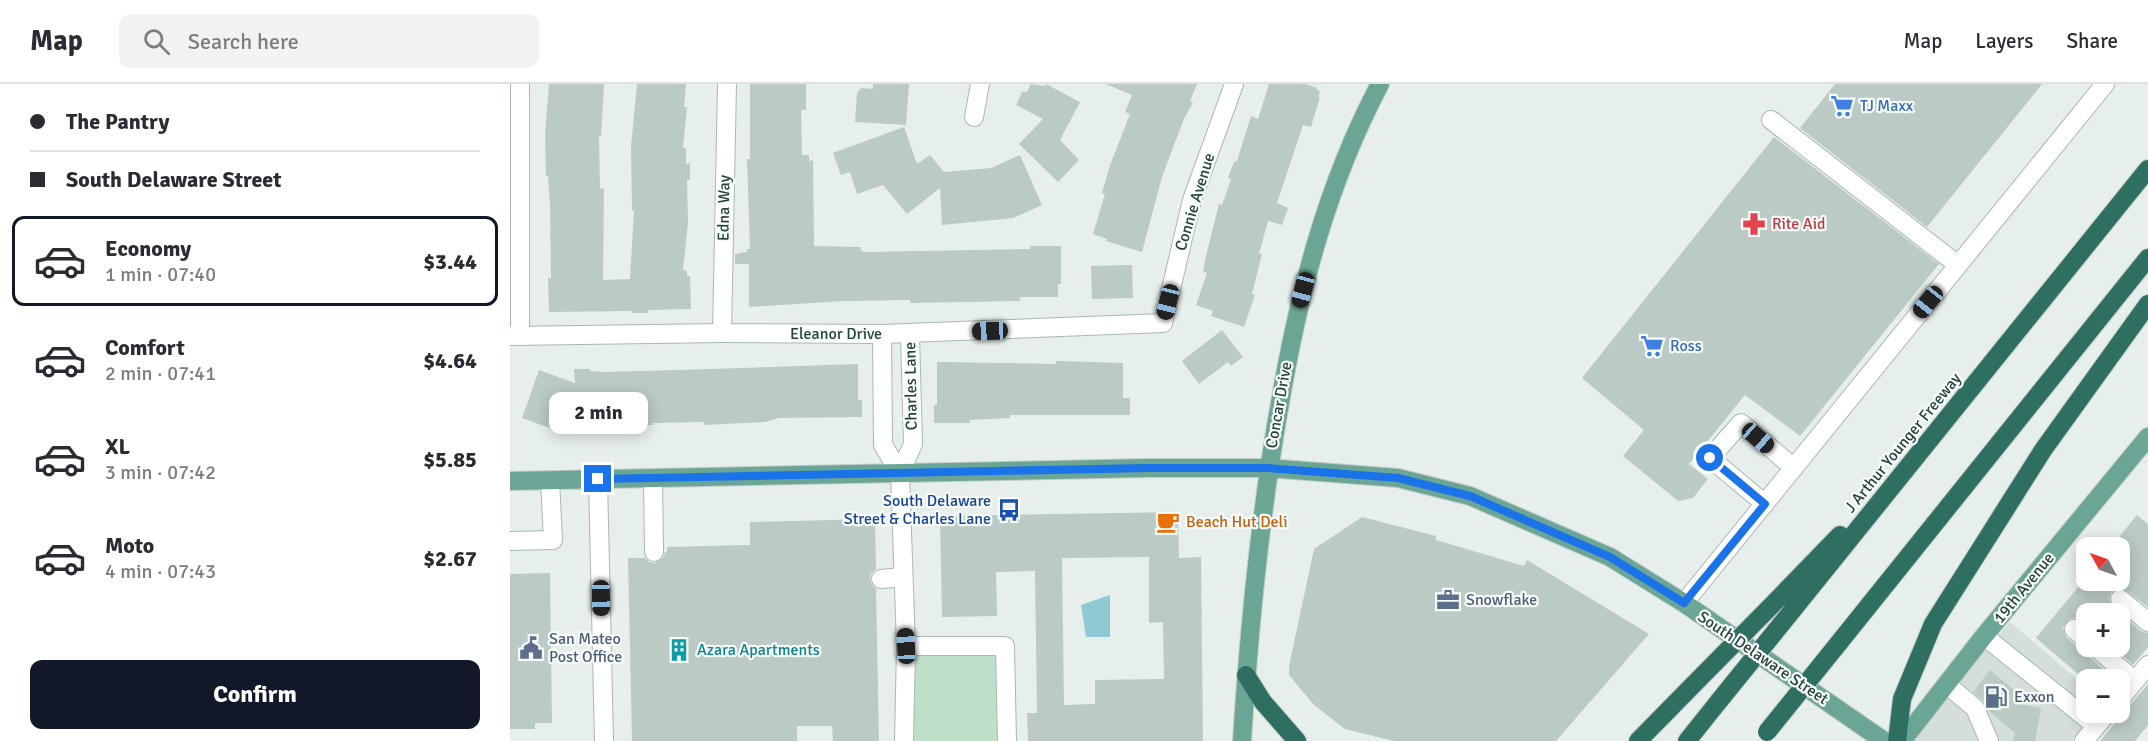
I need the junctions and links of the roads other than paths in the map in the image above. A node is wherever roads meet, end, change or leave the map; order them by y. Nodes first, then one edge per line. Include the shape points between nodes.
1 (520, 84) edge
2 (727, 84) edge
3 (980, 84) edge
4 (1234, 84) edge
5 (1380, 84) edge
6 (2105, 84) edge
7 (974, 117) dead end
8 (1771, 120) dead end
9 (2148, 169) edge
10 (2148, 258) edge
11 (1958, 265) junction
12 (2148, 304) edge
13 (1163, 322) joint
14 (722, 333) junction
15 (882, 334) junction
16 (910, 334) junction
17 (515, 336) edge
18 (2148, 436) edge
19 (1923, 450) junction
20 (1268, 468) junction
21 (1794, 468) junction
22 (900, 473) junction
23 (653, 478) junction
24 (598, 479) junction
25 (550, 480) junction
26 (510, 481) edge
27 (1765, 504) junction
28 (510, 541) edge
29 (654, 552) dead end
30 (902, 577) junction
31 (881, 579) dead end
32 (2120, 599) dead end
33 (1684, 603) junction
34 (2148, 622) edge
35 (1984, 636) junction
36 (906, 646) junction
37 (2107, 657) edge
38 (2148, 665) edge
39 (1246, 675) junction
40 (2135, 681) junction
41 (1946, 684) junction
42 (2130, 687) edge
43 (2076, 701) edge
44 (2099, 723) edge
45 (1763, 737) edge
46 (604, 741) edge
47 (904, 741) edge
48 (1007, 741) edge
49 (1242, 741) edge
50 (1297, 741) edge
51 (1638, 741) edge
52 (1687, 741) edge
53 (1884, 741) edge
54 (1897, 741) edge
55 (1902, 741) edge
56 (1989, 741) edge
57 (2084, 741) edge

1 - 17 street
2 - 14 street, Edna Way
3 - 7 street
4 - 13 street, Connie Avenue via 1192,200
5 - 20 main road, Concar Drive via 1346,153 1315,245 1292,335
6 - 11 street
8 - 11 street
9 - 19 highway, J Arthur Younger Freeway
10 - 45 highway, bridge
11 - 21 street
12 - 54 highway via 2043,450 1933,624 1902,699
13 - 16 street, Eleanor Drive
14 - 15 street, Eleanor Drive
14 - 17 street, Eleanor Drive
15 - 16 street, Eleanor Drive
15 - 22 street, Charles Lane via 883,445
16 - 22 street, Charles Lane via 913,444
18 - 35 main road, 19th Avenue
19 - 51 highway, bridge
19 - 52 highway, J Arthur Younger Freeway, bridge
20 - 22 main road, South Delaware Street
20 - 33 main road, South Delaware Street via 1398,478 1470,496 1610,557
20 - 39 main road, Concar Drive
21 - 27 street
21 - 27 street via 1741,423 1710,458
22 - 23 main road, South Delaware Street
22 - 30 street
23 - 24 main road, South Delaware Street
23 - 29 street
24 - 25 main road, South Delaware Street
24 - 46 street
25 - 26 main road, South Delaware Street
25 - 28 street via 553,540
27 - 33 street
30 - 31 street
30 - 36 street
32 - 34 street
33 - 53 main road, South Delaware Street
35 - 41 main road, 19th Avenue
35 - 43 street
36 - 47 street
36 - 48 street via 1005,646
37 - 40 street
38 - 40 street
39 - 49 main road, Concar Drive
39 - 50 highway via 1263,702
40 - 42 street
41 - 55 main road, 19th Avenue
41 - 56 street via 1975,708
44 - 57 street

